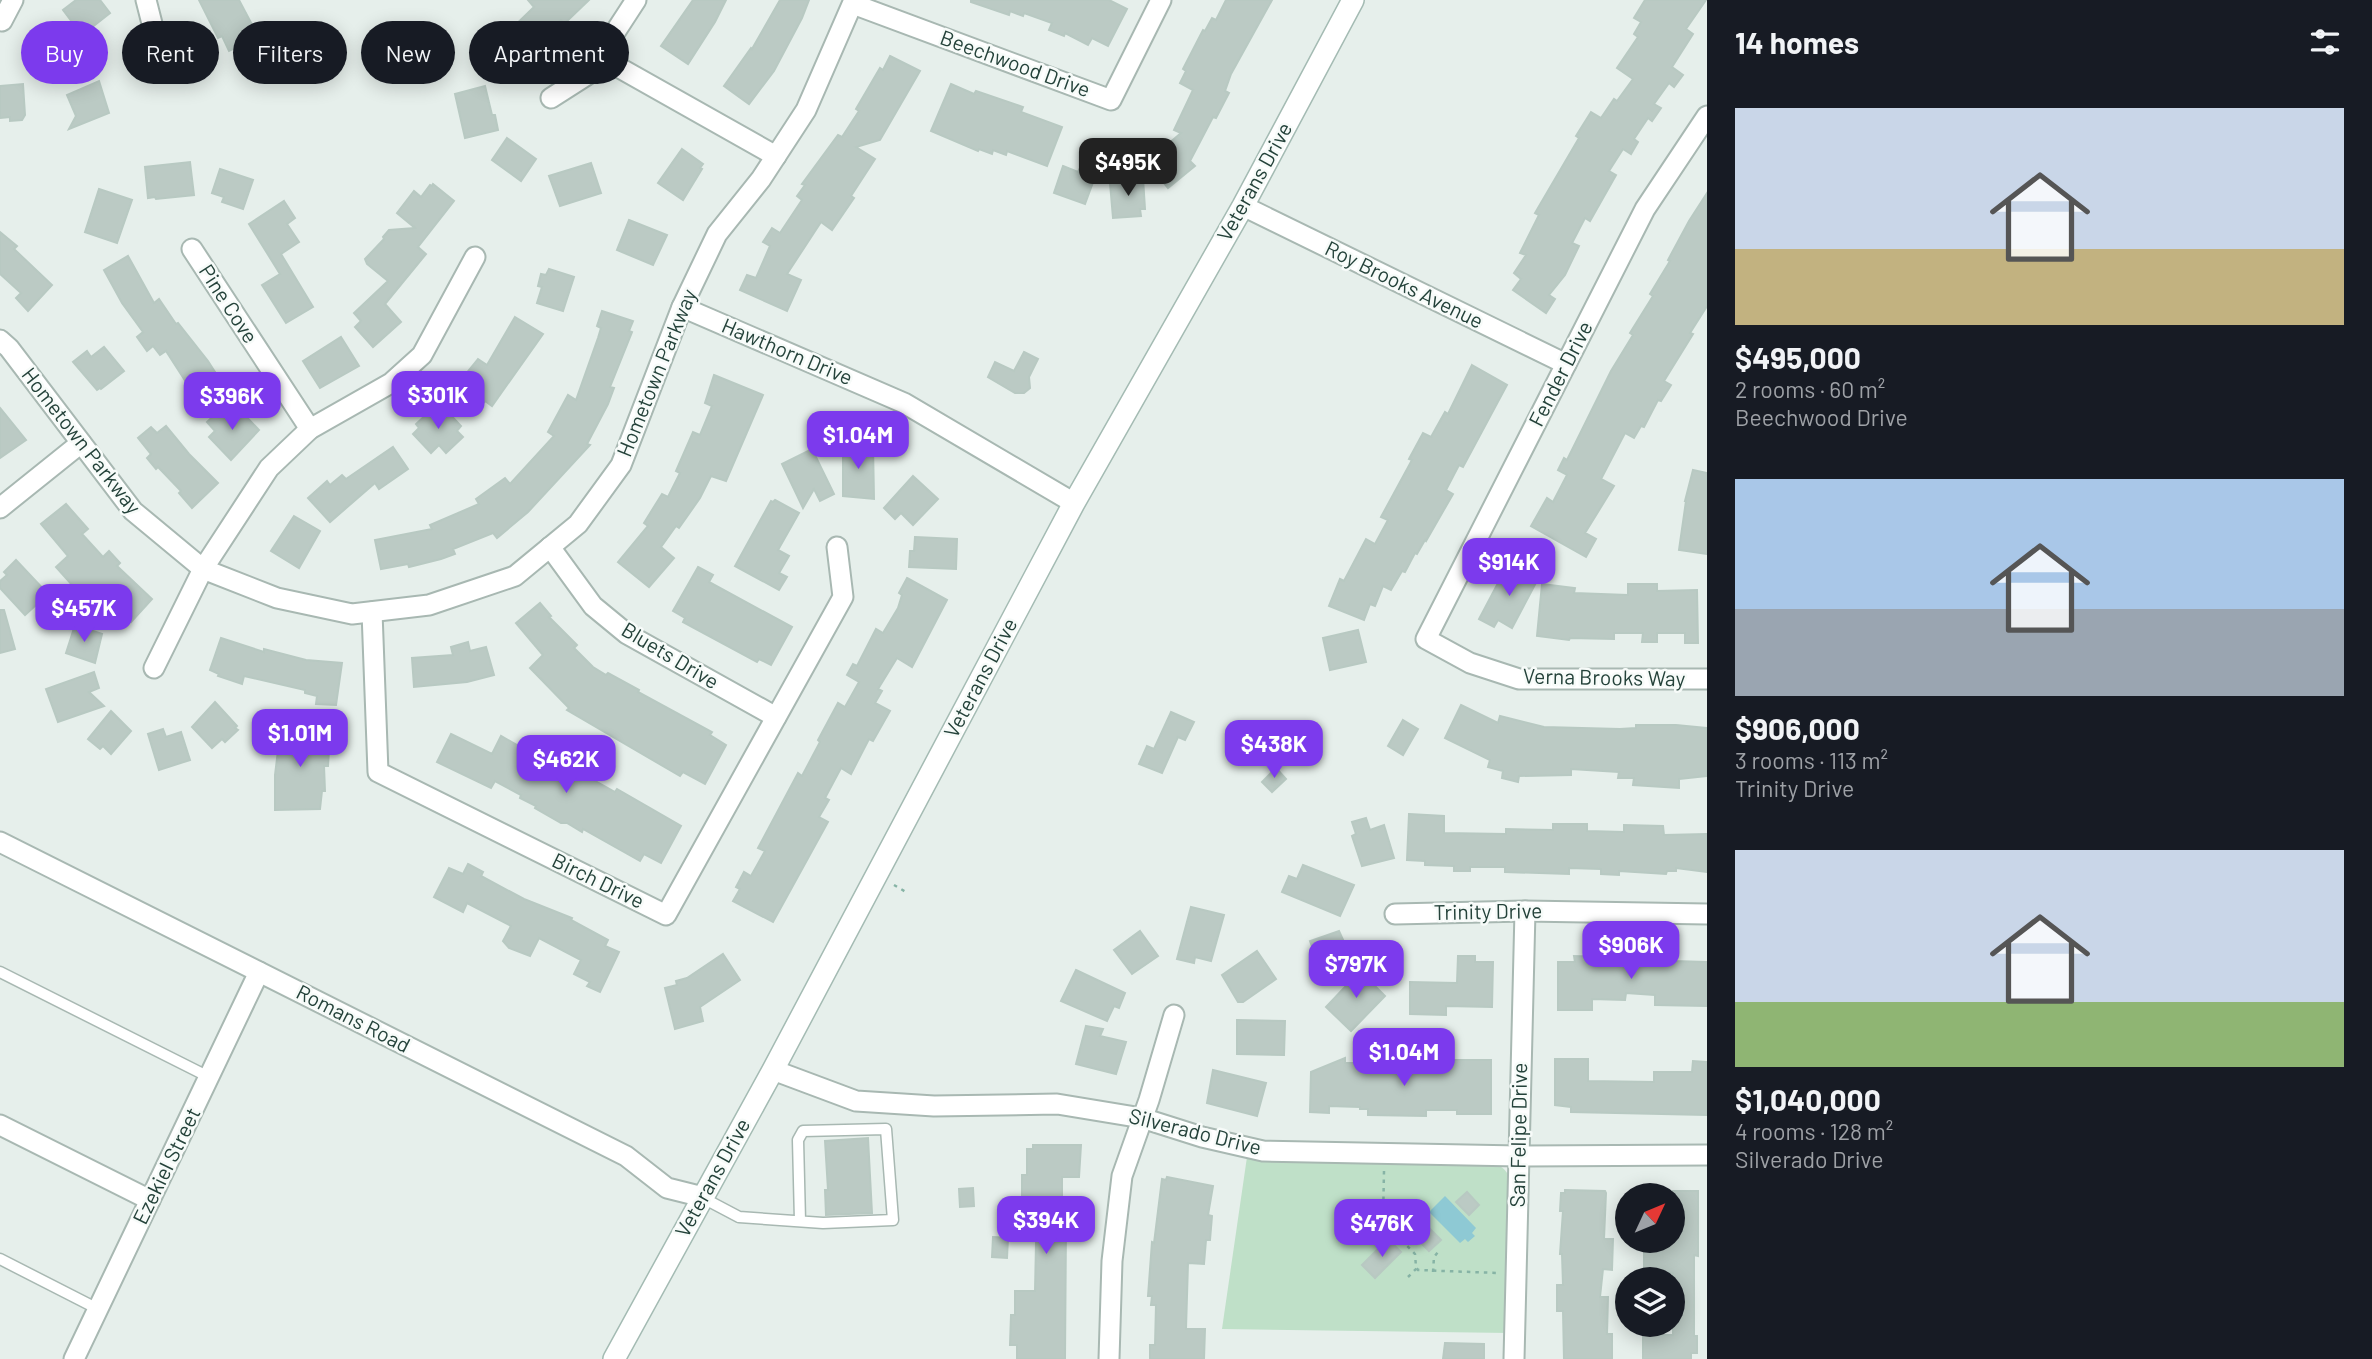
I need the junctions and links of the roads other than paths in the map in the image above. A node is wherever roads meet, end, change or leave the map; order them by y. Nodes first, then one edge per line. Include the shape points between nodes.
1 (13, 0) edge
2 (146, 0) edge
3 (636, 0) edge
4 (1161, 0) edge
5 (1353, 0) edge
6 (853, 2) edge
7 (2, 20) dead end
8 (151, 21) edge
9 (622, 21) edge
10 (629, 73) edge
11 (573, 84) edge
12 (551, 98) dead end
13 (1707, 116) edge
14 (776, 156) junction
15 (1243, 206) junction
16 (192, 249) dead end
17 (475, 257) dead end
18 (682, 307) junction
19 (0, 340) edge
20 (1566, 365) junction
21 (310, 429) junction
22 (81, 443) junction
23 (1074, 503) junction
24 (0, 508) edge
25 (837, 547) dead end
26 (550, 548) junction
27 (203, 569) junction
28 (372, 612) junction
29 (1426, 639) joint
30 (154, 668) dead end
31 (1707, 679) edge
32 (776, 717) junction
33 (0, 842) edge
34 (1525, 911) junction
35 (1395, 914) dead end
36 (1707, 914) edge
37 (0, 972) edge
38 (259, 972) junction
39 (1174, 1014) dead end
40 (773, 1070) junction
41 (209, 1077) junction
42 (1142, 1118) junction
43 (0, 1125) edge
44 (1519, 1156) junction
45 (1707, 1156) edge
46 (703, 1198) junction
47 (150, 1200) junction
48 (800, 1221) junction
49 (0, 1259) edge
50 (98, 1309) junction
51 (74, 1359) edge
52 (614, 1359) edge
53 (1109, 1359) edge
54 (1514, 1359) edge

1 - 7 street
2 - 8 street
3 - 9 street
4 - 6 street, Beechwood Drive via 1111,100
5 - 15 main road, Veterans Drive
6 - 14 street, Hometown Parkway via 806,110
10 - 14 street
11 - 12 street
13 - 20 street, Fender Drive via 1645,209
14 - 18 street, Hometown Parkway via 717,234
15 - 20 street, Roy Brooks Avenue
15 - 23 main road, Veterans Drive
16 - 21 street, Pine Cove
17 - 21 street via 422,355 391,383
18 - 23 street, Hawthorn Drive via 904,403
18 - 26 street, Hometown Parkway via 621,465 578,524
19 - 22 street, Hometown Parkway
20 - 29 street, Fender Drive
21 - 27 street via 269,468
22 - 24 street
22 - 27 street, Hometown Parkway via 133,512
23 - 40 main road, Veterans Drive
25 - 32 street, Birch Drive via 843,597
26 - 28 street, Hometown Parkway via 515,576 429,605
26 - 32 street, Bluets Drive via 593,606 627,634
27 - 28 street, Hometown Parkway via 277,598 352,614
27 - 30 street
28 - 32 street, Birch Drive via 378,772 666,915
29 - 31 street, Verna Brooks Way via 1470,663 1518,679
33 - 38 street, Romans Road
34 - 35 street, Trinity Drive
34 - 36 street, Trinity Drive
34 - 44 street, San Felipe Drive
37 - 41 lane
38 - 41 street, Ezekiel Street
38 - 46 street, Romans Road via 626,1156 667,1188
39 - 42 street
40 - 42 street, Silverado Drive via 856,1101 934,1106 1057,1104
40 - 46 main road, Veterans Drive
41 - 47 street, Ezekiel Street
42 - 44 street, Silverado Drive via 1263,1151
42 - 53 street via 1122,1176 1112,1261
43 - 47 street
44 - 45 street, Silverado Drive
44 - 54 street, San Felipe Drive
46 - 48 lane via 739,1217
46 - 52 main road, Veterans Drive
47 - 50 street, Ezekiel Street
48 - 48 lane via 893,1220 886,1129 803,1130 798,1140
49 - 50 lane
50 - 51 street, Ezekiel Street

